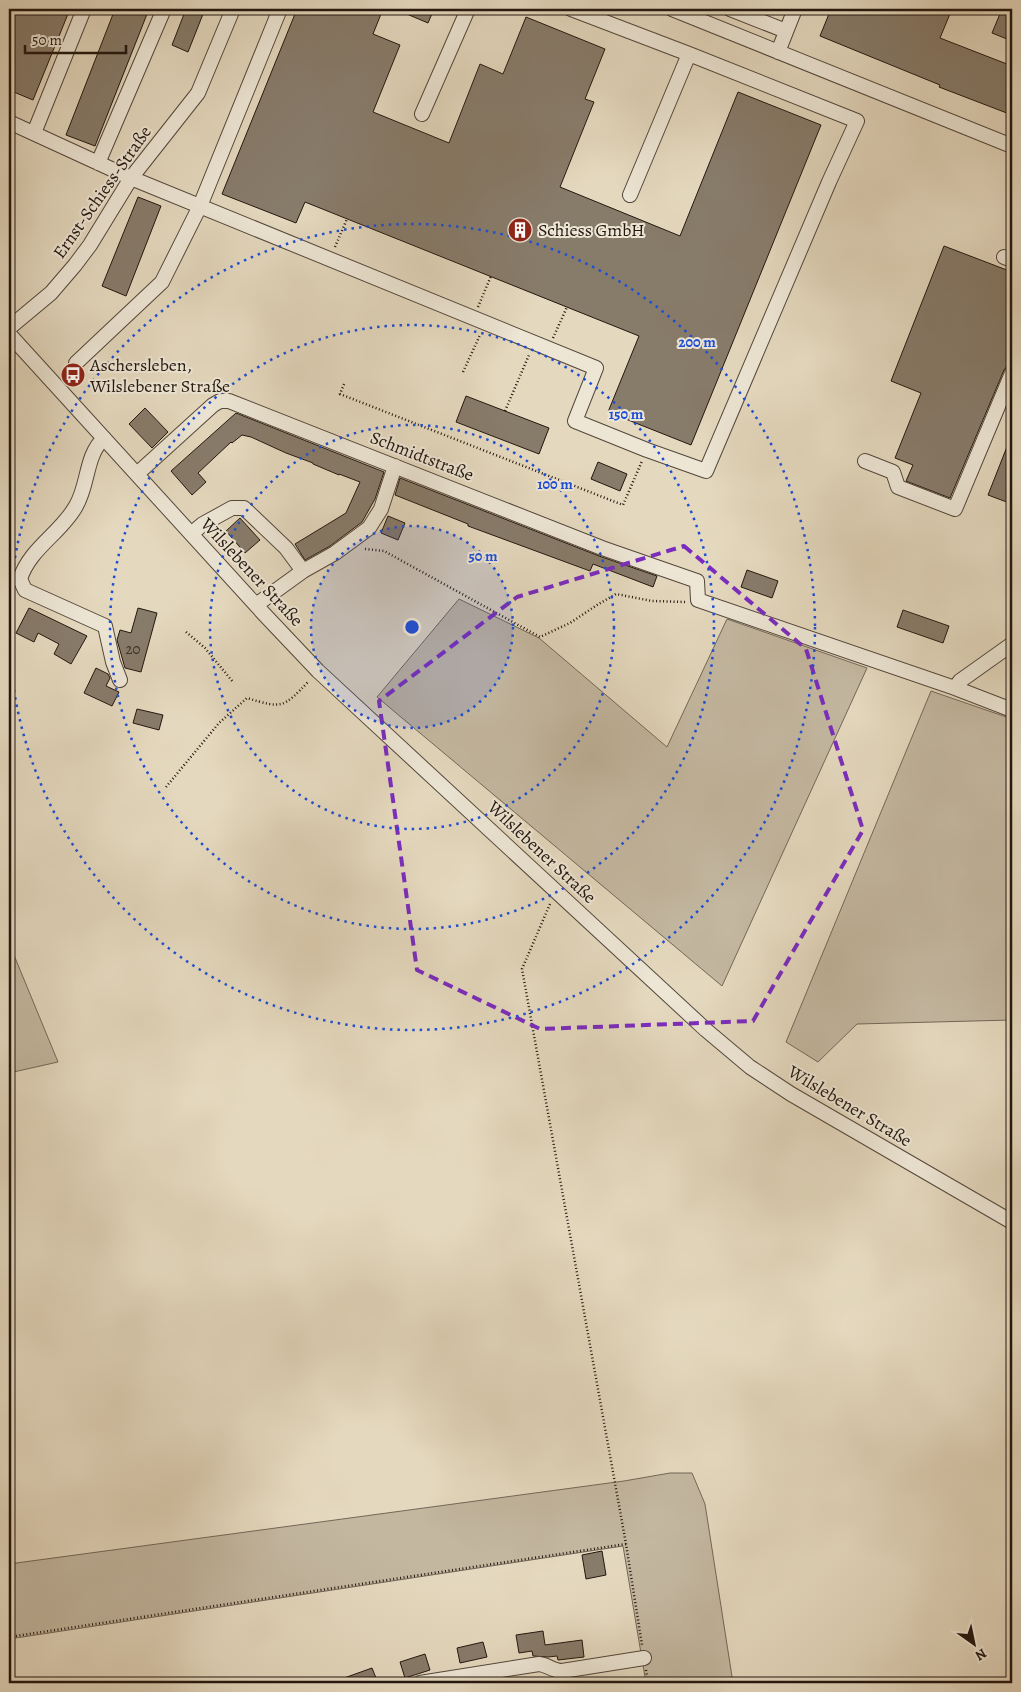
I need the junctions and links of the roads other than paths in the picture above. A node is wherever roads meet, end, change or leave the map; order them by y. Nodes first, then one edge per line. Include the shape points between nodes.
1 (84, 9) edge
2 (164, 9) edge
3 (233, 9) edge
4 (280, 9) edge
5 (468, 9) edge
6 (571, 9) edge
7 (672, 9) edge
8 (730, 9) edge
9 (795, 9) edge
10 (786, 31) junction
11 (778, 52) junction
12 (689, 54) junction
13 (422, 114) dead end
14 (9, 122) edge
15 (34, 134) junction
16 (1012, 146) edge
17 (98, 163) junction
18 (131, 178) junction
19 (630, 195) dead end
20 (200, 206) junction
21 (9, 328) edge
22 (9, 334) edge
23 (76, 363) dead end
24 (1012, 373) edge
25 (104, 438) junction
26 (865, 461) dead end
27 (395, 466) junction
28 (137, 474) junction
29 (191, 534) junction
30 (303, 571) junction
31 (260, 610) junction
32 (1012, 644) edge
33 (120, 680) dead end
34 (955, 688) junction
35 (1012, 710) edge
36 (1012, 1222) edge
37 (644, 1658) road end
38 (553, 1676) edge
39 (420, 1683) edge

1 - 15 street
2 - 17 street
3 - 18 street, Ernst-Schiess-Straße via 198,93
4 - 20 street
5 - 13 street
6 - 12 street
7 - 11 street
8 - 10 street
9 - 10 street
10 - 11 street
11 - 16 street
12 - 19 street
12 - 20 street via 857,122 706,471 574,421 596,368
14 - 15 street
15 - 17 street
17 - 18 street
18 - 20 street
18 - 21 street, Ernst-Schiess-Straße via 75,265
20 - 23 street via 162,282
22 - 25 street, Wilslebener Straße
24 - 26 street via 955,509 898,487 893,472
25 - 28 street, Wilslebener Straße
25 - 33 street via 92,456 77,505 31,556 20,578 25,590 105,626
27 - 28 street, Schmidtstraße via 229,401 220,401
27 - 30 street via 381,509 369,528
27 - 34 street, Schmidtstraße via 602,548 697,581 698,600
28 - 29 street, Wilslebener Straße
29 - 30 street via 232,508 244,508 286,548
29 - 31 street, Wilslebener Straße
30 - 31 street
31 - 36 street, Wilslebener Straße via 318,671 706,1030 750,1066 805,1103
32 - 34 street
34 - 35 street
37 - 38 street via 562,1671
38 - 39 street via 547,1665 538,1664

